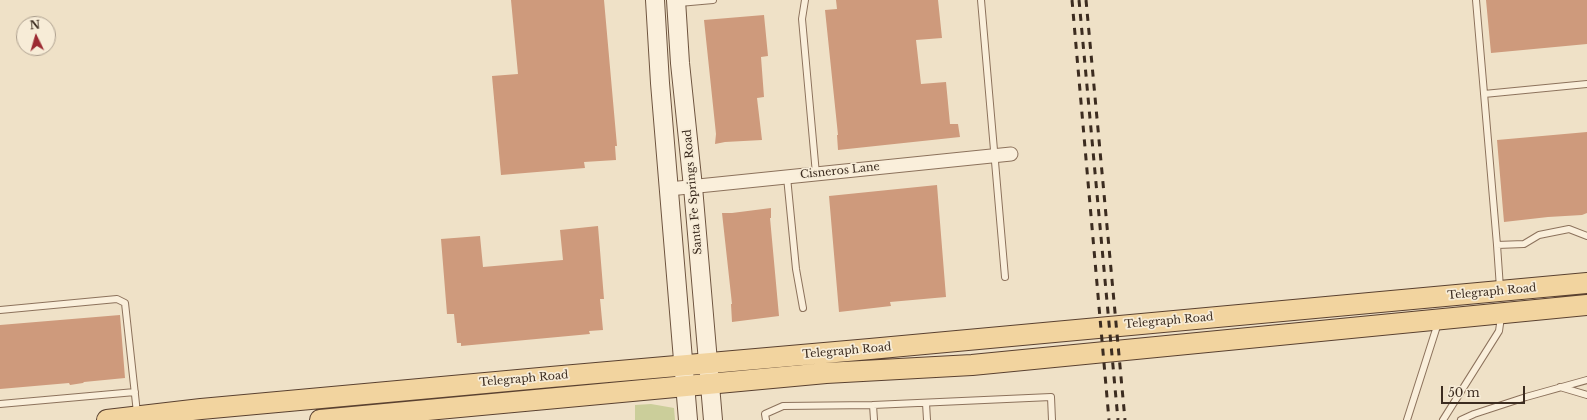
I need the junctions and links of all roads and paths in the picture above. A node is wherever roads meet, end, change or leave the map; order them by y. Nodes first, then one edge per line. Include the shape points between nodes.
1 (655, 0) edge
2 (713, 0) edge
3 (805, 0) edge
4 (981, 0) edge
5 (1476, 0) edge
6 (676, 1) edge
7 (1587, 84) edge
8 (1484, 94) junction
9 (1011, 154) dead end
10 (994, 155) junction
11 (816, 174) junction
12 (787, 177) junction
13 (693, 186) junction
14 (669, 189) junction
15 (1587, 236) edge
16 (1497, 245) junction
17 (1005, 276) dead end
18 (1587, 283) edge
19 (1501, 291) junction
20 (1587, 305) edge
21 (803, 308) dead end
22 (0, 310) edge
23 (1502, 313) junction
24 (1439, 319) junction
25 (708, 363) junction
26 (683, 365) junction
27 (1587, 380) edge
28 (710, 384) junction
29 (685, 386) junction
30 (1560, 387) junction
31 (135, 392) junction
32 (1587, 395) edge
33 (926, 403) junction
34 (0, 404) edge
35 (873, 405) junction
36 (137, 417) junction
37 (107, 420) edge
38 (320, 420) edge
39 (688, 420) edge
40 (713, 420) edge
41 (766, 420) edge
42 (874, 420) edge
43 (927, 420) edge
44 (1052, 420) edge
45 (1407, 420) edge
46 (1443, 420) edge
47 (1460, 420) edge

1 - 14 main road
2 - 6 lane
3 - 11 lane via 802,19
4 - 10 lane
5 - 8 lane
6 - 13 main road, Santa Fe Springs Road
7 - 8 lane
8 - 16 lane
9 - 10 street, Cisneros Lane
10 - 11 street, Cisneros Lane
10 - 17 lane
11 - 12 street, Cisneros Lane
12 - 13 street, Cisneros Lane
12 - 21 lane via 796,269
13 - 14 street, Cisneros Lane
13 - 25 main road, Santa Fe Springs Road
14 - 26 main road
15 - 16 lane via 1569,229 1539,235 1524,244
16 - 19 lane
18 - 19 main road, Telegraph Road
19 - 25 main road, Telegraph Road
20 - 23 main road, Telegraph Road
22 - 31 lane via 117,299 125,303
23 - 24 main road, Telegraph Road
23 - 46 lane via 1499,331
24 - 28 main road, Telegraph Road via 972,365 826,373
24 - 45 lane
25 - 26 main road, Telegraph Road
25 - 28 main road, Santa Fe Springs Road
26 - 29 main road
26 - 36 main road, Telegraph Road
27 - 30 lane
28 - 29 main road, Telegraph Road
28 - 40 main road, Santa Fe Springs Road
29 - 38 main road, Telegraph Road
29 - 39 main road
30 - 32 lane
30 - 47 lane
31 - 34 lane
31 - 36 lane
33 - 35 lane
33 - 43 lane
33 - 44 lane via 1051,397
35 - 41 lane via 783,406 765,414
35 - 42 lane
36 - 37 main road, Telegraph Road

